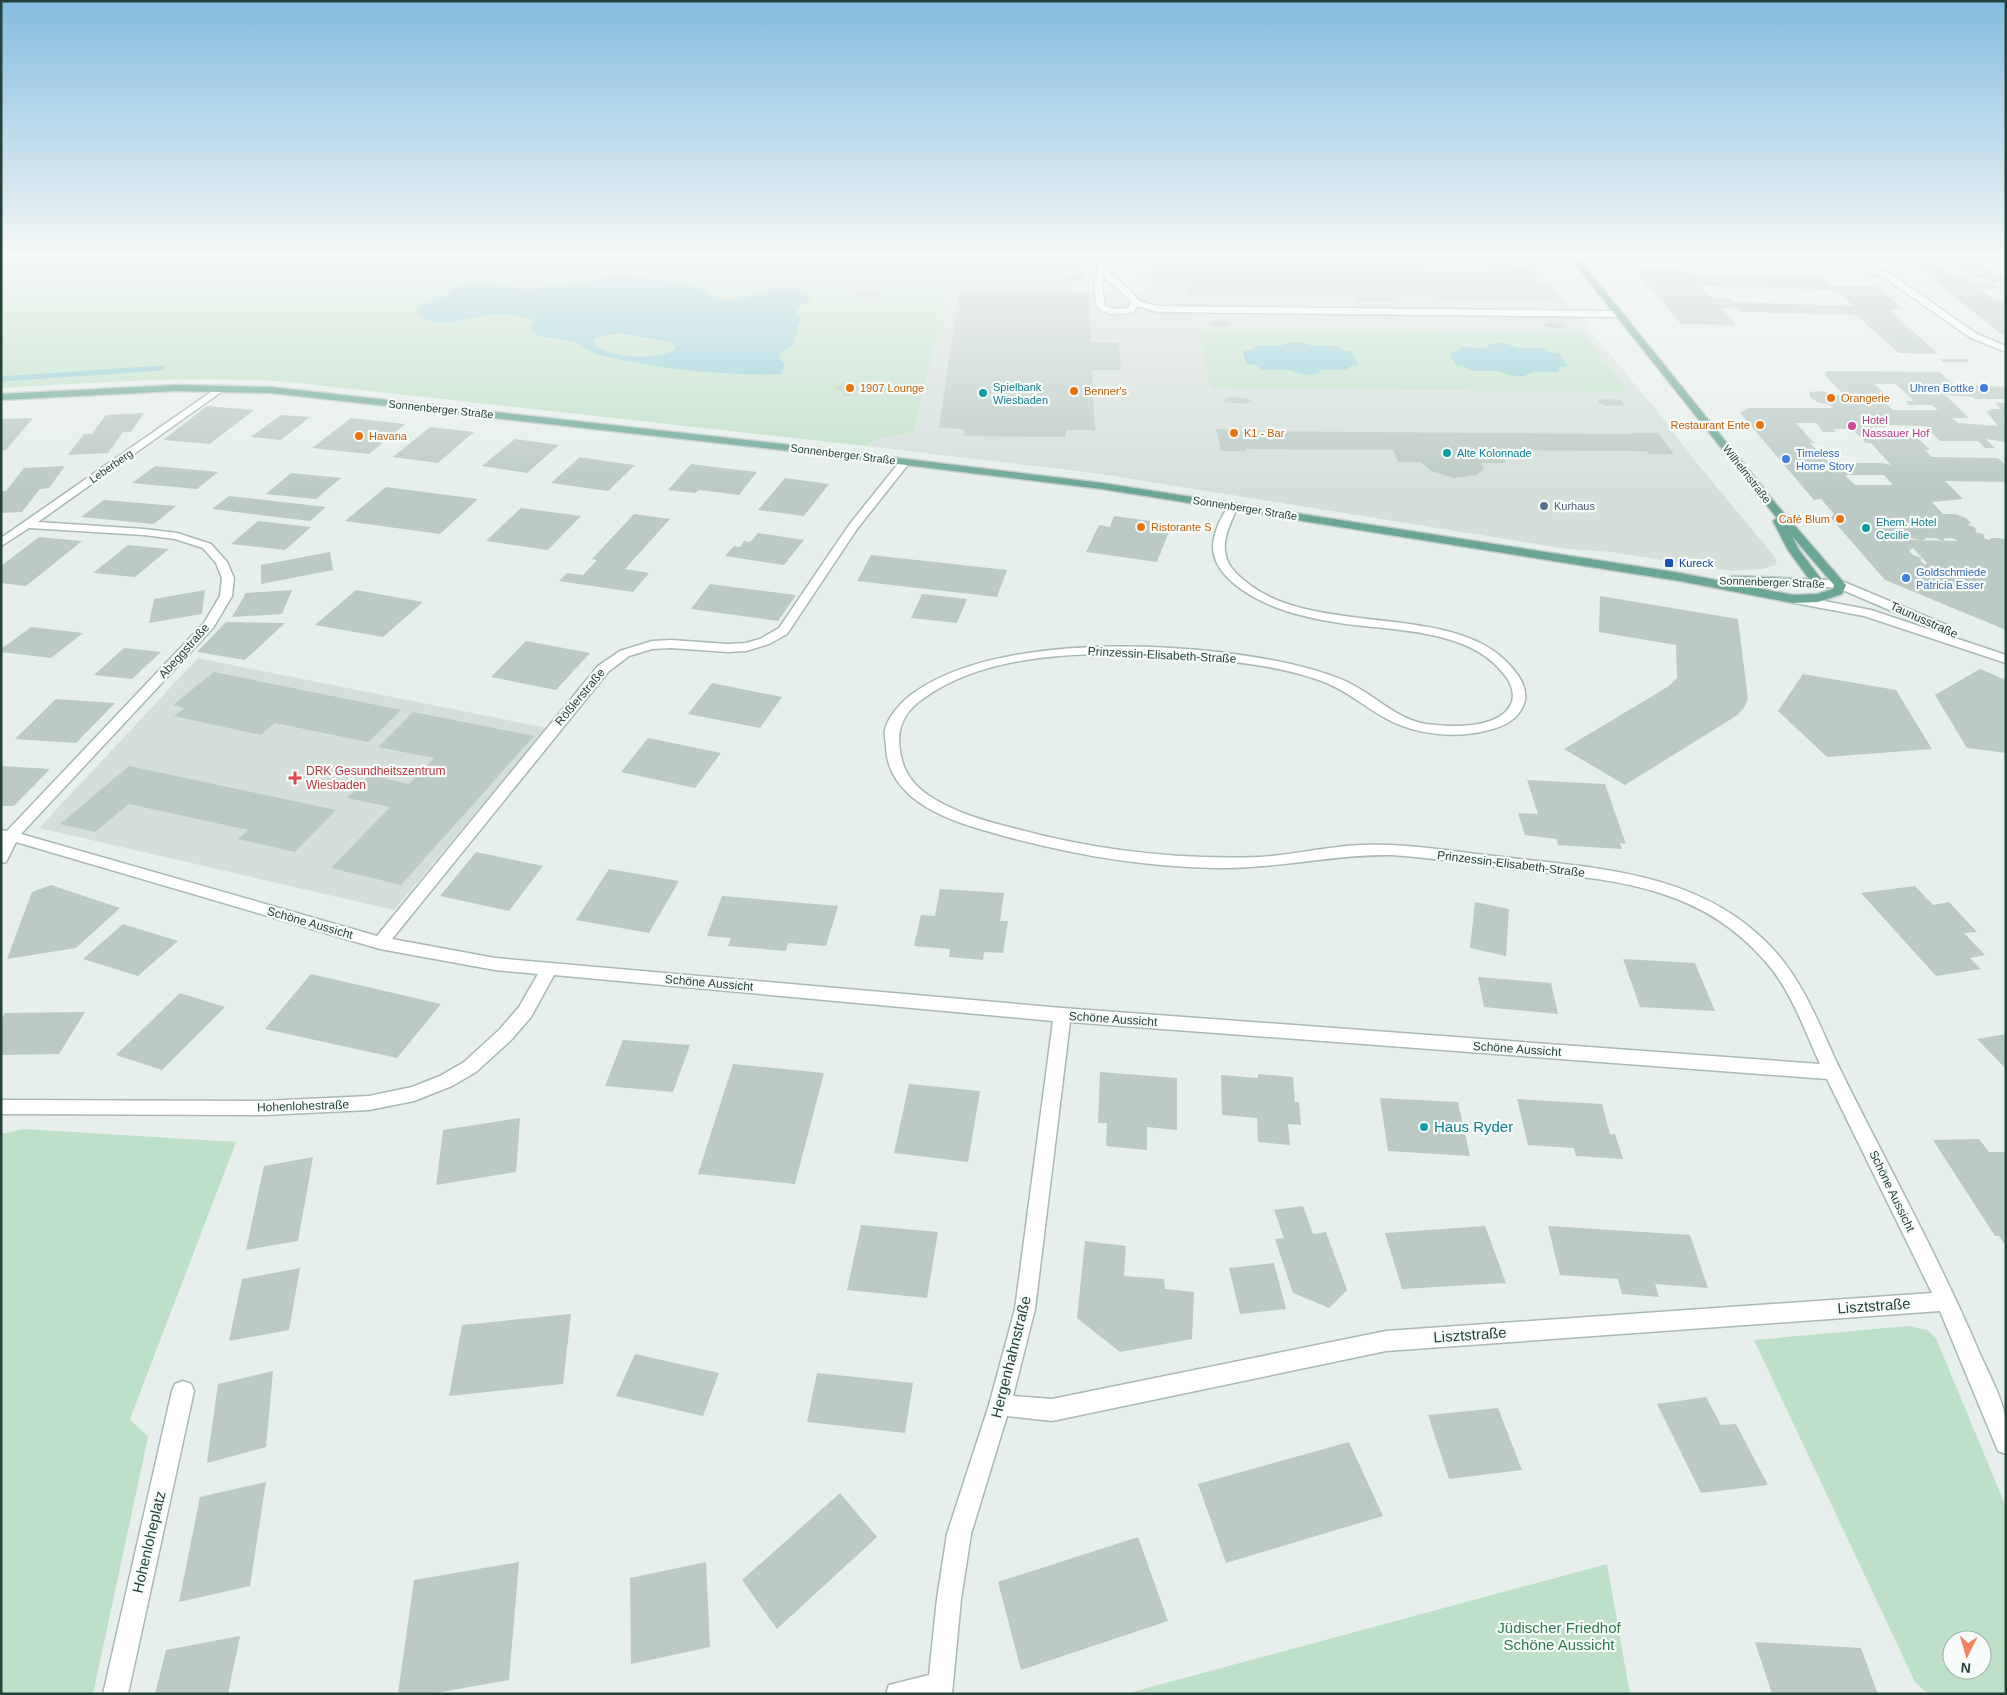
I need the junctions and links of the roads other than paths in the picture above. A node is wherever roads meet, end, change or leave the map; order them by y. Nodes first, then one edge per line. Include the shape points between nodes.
1 (1633, 333) edge
2 (1970, 333) edge
3 (2006, 349) edge
4 (221, 388) junction
5 (1, 397) edge
6 (906, 462) junction
7 (1233, 506) junction
8 (1772, 506) junction
9 (28, 525) junction
10 (1, 543) edge
11 (1680, 577) junction
12 (1818, 583) junction
13 (1836, 590) junction
14 (1792, 599) junction
15 (1905, 624) junction
16 (2006, 658) edge
17 (6, 836) edge
18 (1, 858) edge
19 (380, 943) junction
20 (550, 968) junction
21 (1062, 1015) junction
22 (1833, 1072) junction
23 (1, 1107) edge
24 (1946, 1301) junction
25 (183, 1391) dead end
26 (1000, 1405) junction
27 (2006, 1443) edge
28 (939, 1690) edge
29 (115, 1694) edge
30 (898, 1694) edge

1 - 8 main road, Wilhelmstraße
2 - 3 street
4 - 5 main road, Sonnenberger Straße
4 - 6 main road, Sonnenberger Straße via 314,395
4 - 9 street, Leberberg
6 - 7 main road, Sonnenberger Straße
6 - 19 street, Rößlerstraße via 853,527 784,631 770,642 735,649 653,646 634,650 603,669
7 - 11 main road, Sonnenberger Straße
7 - 22 street, Prinzessin-Elisabeth-Straße via 1219,541 1219,551 1228,572 1249,590 1294,610 1446,635 1477,646 1502,663 1514,678 1519,694 1514,709 1508,716 1487,726 1436,729 1406,723 1334,681 1285,666 1221,657 1117,650 1037,654 954,675 914,696 899,715 891,735 894,763 910,787 955,816 1056,843 1125,855 1254,862 1351,851 1400,850 1591,873 1688,895 1728,919 1763,946 1797,993
8 - 12 main road, Wilhelmstraße via 1785,534
8 - 13 main road, Wilhelmstraße via 1809,547
9 - 10 street, Leberberg
9 - 17 street, Abeggstraße via 178,536 207,546 221,562 228,578 226,596 209,625
11 - 12 main road, Sonnenberger Straße
11 - 14 main road, Sonnenberger Straße
12 - 13 street, Wilhelmstraße
13 - 14 main road, Sonnenberger Straße via 1818,598
13 - 15 street, Wilhelmstraße
13 - 16 street, Taunusstraße via 1918,617
14 - 15 street, Sonnenberger Straße
15 - 16 street, Taunusstraße
17 - 18 street, Abeggstraße
17 - 19 street, Schöne Aussicht
19 - 20 street, Schöne Aussicht via 439,956
20 - 21 street, Schöne Aussicht
20 - 23 street, Hohenlohestraße via 526,1012 505,1035 470,1067 414,1094 369,1103 265,1108
21 - 22 street, Schöne Aussicht
21 - 26 street, Hergenhahnstraße via 1025,1309
22 - 24 street, Schöne Aussicht
24 - 26 street, Lisztstraße via 1386,1341 1052,1410
24 - 27 street, Schöne Aussicht
25 - 29 street, Hohenloheplatz
26 - 28 street, Hergenhahnstraße via 959,1534
28 - 30 street

